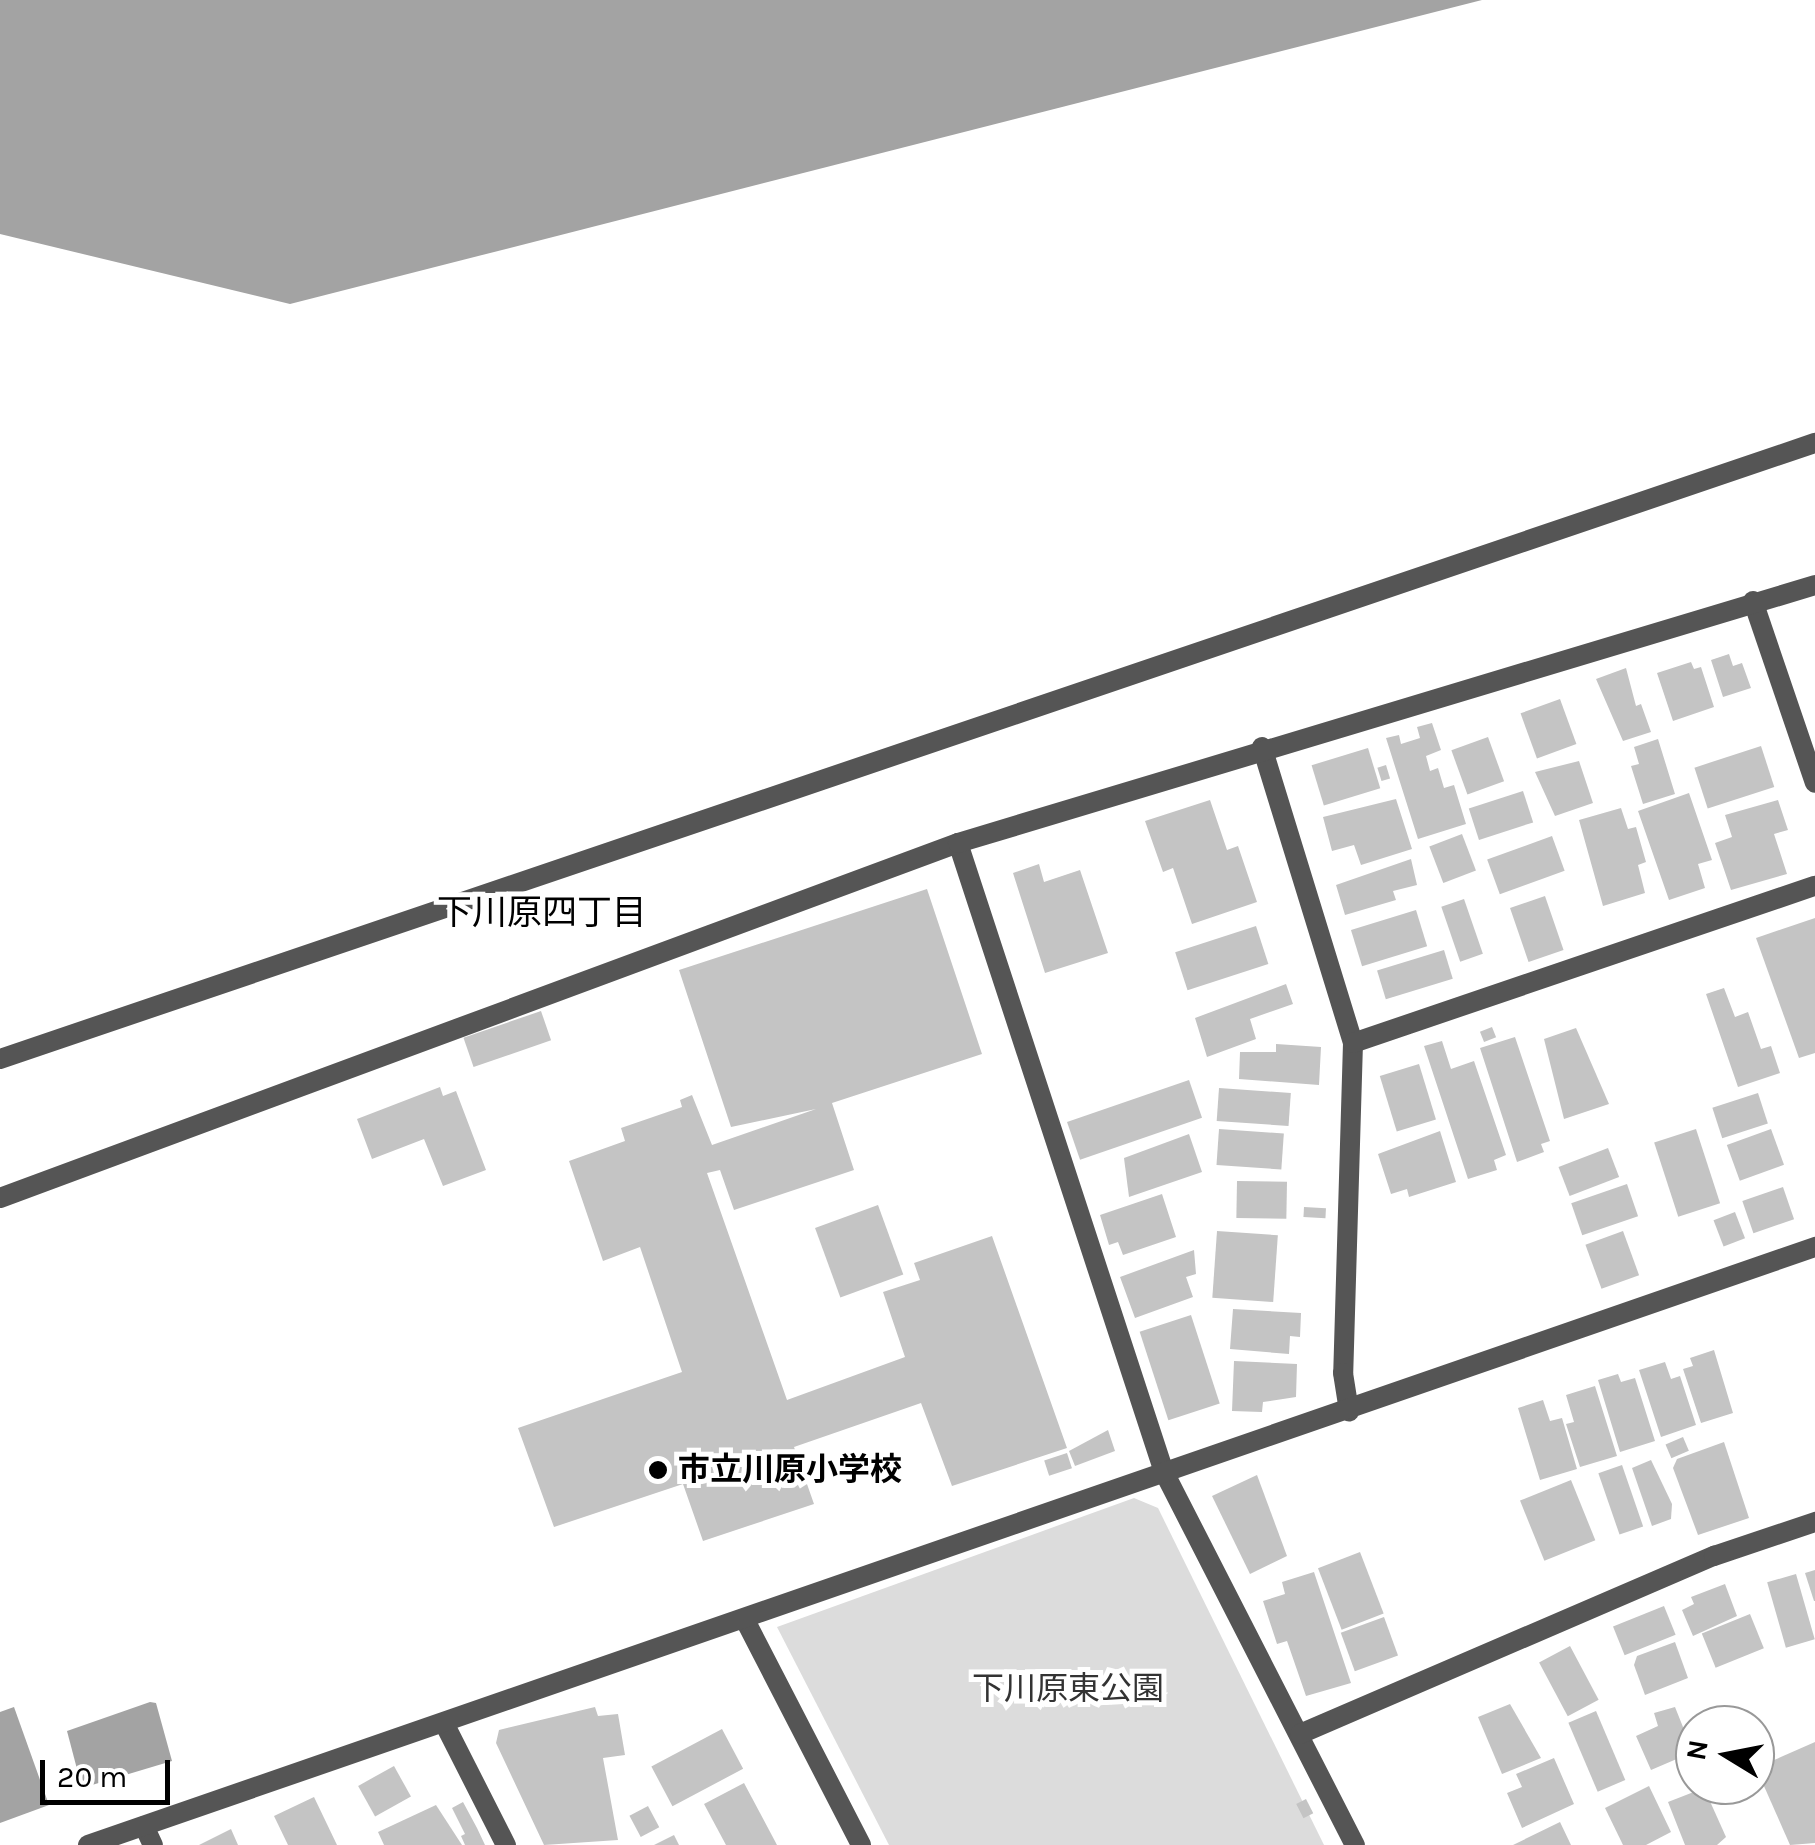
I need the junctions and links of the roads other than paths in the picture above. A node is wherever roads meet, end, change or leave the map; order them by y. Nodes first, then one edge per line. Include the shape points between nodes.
1 (1815, 443) edge
2 (1815, 584) edge
3 (1754, 601) junction
4 (1262, 747) junction
5 (1815, 783) edge
6 (958, 843) junction
7 (1815, 886) edge
8 (1353, 1043) junction
9 (0, 1059) edge
10 (0, 1198) edge
11 (1815, 1247) edge
12 (1349, 1412) junction
13 (1164, 1472) junction
14 (1815, 1522) edge
15 (746, 1620) junction
16 (444, 1723) junction
17 (1300, 1734) junction
18 (148, 1836) edge
19 (88, 1845) edge
20 (506, 1845) edge
21 (860, 1845) edge
22 (1355, 1845) edge

1 - 9 street
2 - 3 street
3 - 4 street
3 - 5 street
4 - 6 street
4 - 8 street
6 - 10 street
6 - 13 street
7 - 8 street
8 - 12 street via 1344,1373
11 - 12 street
12 - 13 street
13 - 15 street
13 - 17 street
14 - 17 street via 1714,1556
15 - 16 street
15 - 21 street
16 - 18 street
16 - 20 street
17 - 22 street
18 - 19 street

